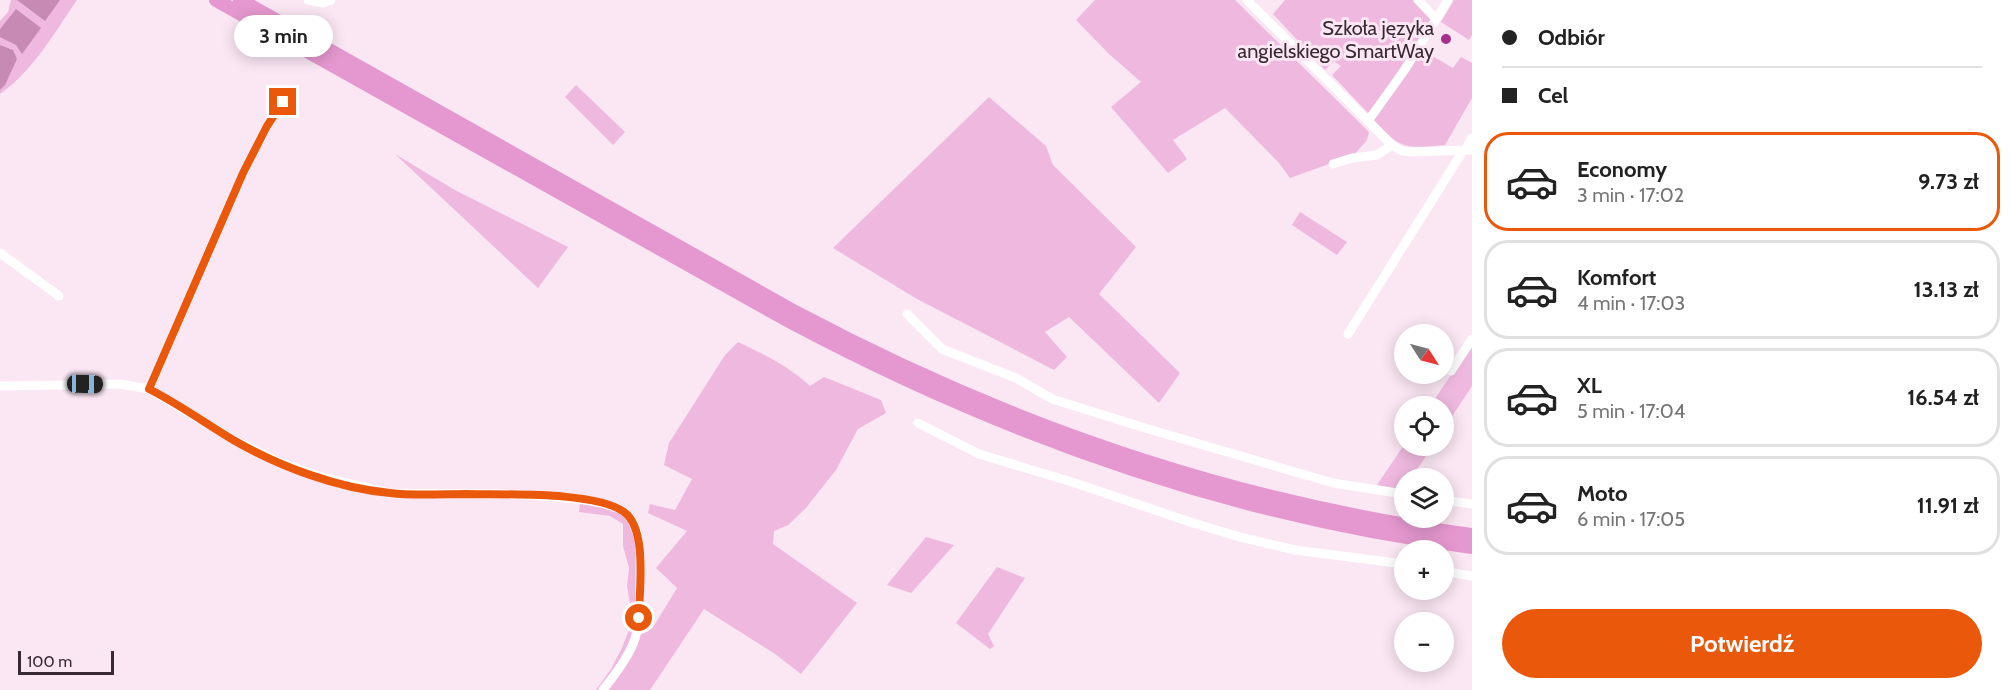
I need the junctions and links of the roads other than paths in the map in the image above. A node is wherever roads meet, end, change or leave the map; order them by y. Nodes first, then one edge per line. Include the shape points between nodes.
1 (216, 0) edge
2 (240, 0) edge
3 (308, 0) edge
4 (332, 0) edge
5 (1247, 0) edge
6 (1418, 0) edge
7 (1448, 0) edge
8 (1436, 19) junction
9 (283, 102) dead end
10 (1368, 121) junction
11 (1472, 138) edge
12 (1392, 145) junction
13 (1466, 150) edge
14 (1333, 164) dead end
15 (0, 254) edge
16 (59, 296) dead end
17 (907, 314) dead end
18 (1348, 334) dead end
19 (1472, 339) edge
20 (1454, 366) edge
21 (0, 386) edge
22 (149, 389) junction
23 (918, 423) dead end
24 (1394, 492) edge
25 (1454, 502) edge
26 (1472, 504) edge
27 (1472, 535) edge
28 (1472, 547) edge
29 (1394, 563) edge
30 (1454, 573) edge
31 (1472, 576) edge
32 (603, 690) edge

1 - 28 highway via 789,321 964,407 1081,453 1213,494 1328,522
2 - 27 highway via 776,301 969,396 1106,449 1231,487 1351,515
3 - 4 street
5 - 10 street
6 - 8 street
7 - 8 street
8 - 10 street
9 - 22 street via 243,173
10 - 12 street
11 - 13 street
12 - 13 street via 1411,152
12 - 14 street via 1377,155
13 - 18 street
15 - 16 street
17 - 24 street via 942,349 1016,378 1052,399 1333,483
19 - 20 street
21 - 22 street via 120,384
22 - 32 street via 260,454 325,478 390,493 584,500 614,506 627,514 636,530 640,550 637,633
23 - 29 street via 979,454 1230,535 1295,550
25 - 26 street
30 - 31 street

